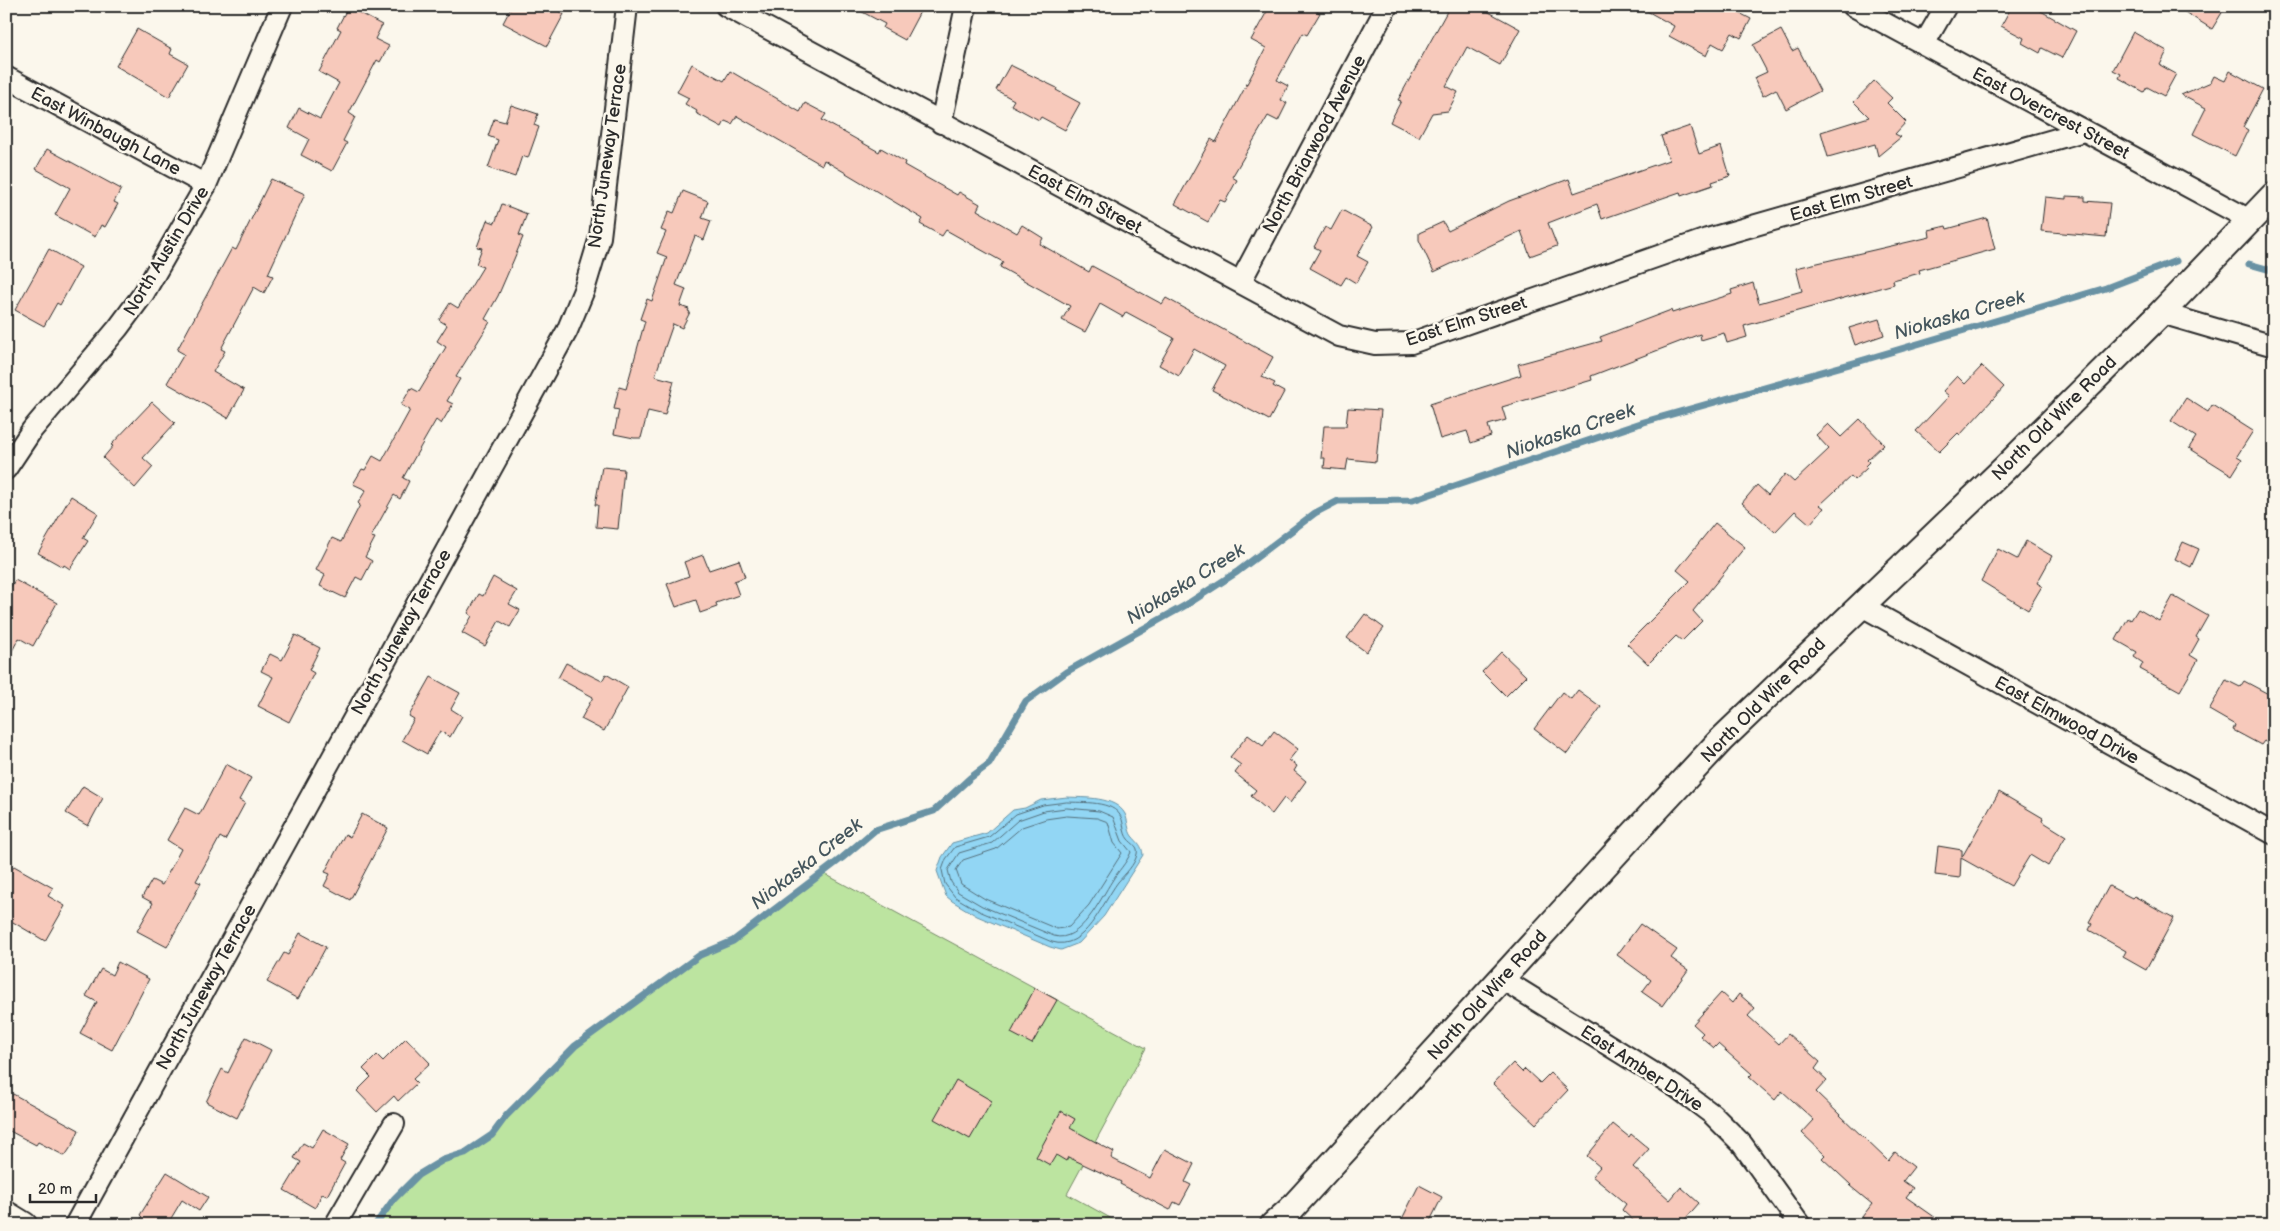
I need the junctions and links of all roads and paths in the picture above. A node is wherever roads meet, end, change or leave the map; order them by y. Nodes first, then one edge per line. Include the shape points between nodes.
1 (282, 6) edge
2 (627, 6) edge
3 (726, 6) edge
4 (966, 6) edge
5 (1387, 6) edge
6 (1853, 6) edge
7 (1946, 6) edge
8 (1924, 44) junction
9 (6, 77) edge
10 (941, 123) junction
11 (2084, 130) junction
12 (206, 185) junction
13 (2274, 195) edge
14 (2250, 220) junction
15 (1241, 281) junction
16 (2161, 313) junction
17 (2274, 346) edge
18 (6, 469) edge
19 (1860, 605) junction
20 (2274, 834) edge
21 (1502, 979) junction
22 (394, 1124) dead end
23 (6, 1214) edge
24 (24, 1225) edge
25 (76, 1225) edge
26 (335, 1225) edge
27 (1274, 1225) edge
28 (1800, 1225) edge

1 - 12 street, North Austin Drive
2 - 25 street, North Juneway Terrace via 600,237 567,332
3 - 10 street, East Elm Street
4 - 10 street
5 - 15 street, North Briarwood Avenue
6 - 8 street, East Overcrest Street
7 - 8 street
8 - 11 street, East Overcrest Street
9 - 12 street, East Winbaugh Lane
10 - 15 street, East Elm Street
11 - 14 street, East Overcrest Street
11 - 15 street, East Elm Street via 1707,240 1411,342 1375,344 1339,336
12 - 18 street, North Austin Drive via 144,293 32,430
13 - 14 street, North Old Wire Road
14 - 16 street, North Old Wire Road
16 - 17 street
16 - 19 street, North Old Wire Road via 2005,468
19 - 20 street, East Elmwood Drive
19 - 21 street, North Old Wire Road via 1721,740
21 - 27 street, North Old Wire Road
21 - 28 street, East Amber Drive via 1676,1087 1712,1114 1742,1144
22 - 26 street
23 - 24 street

